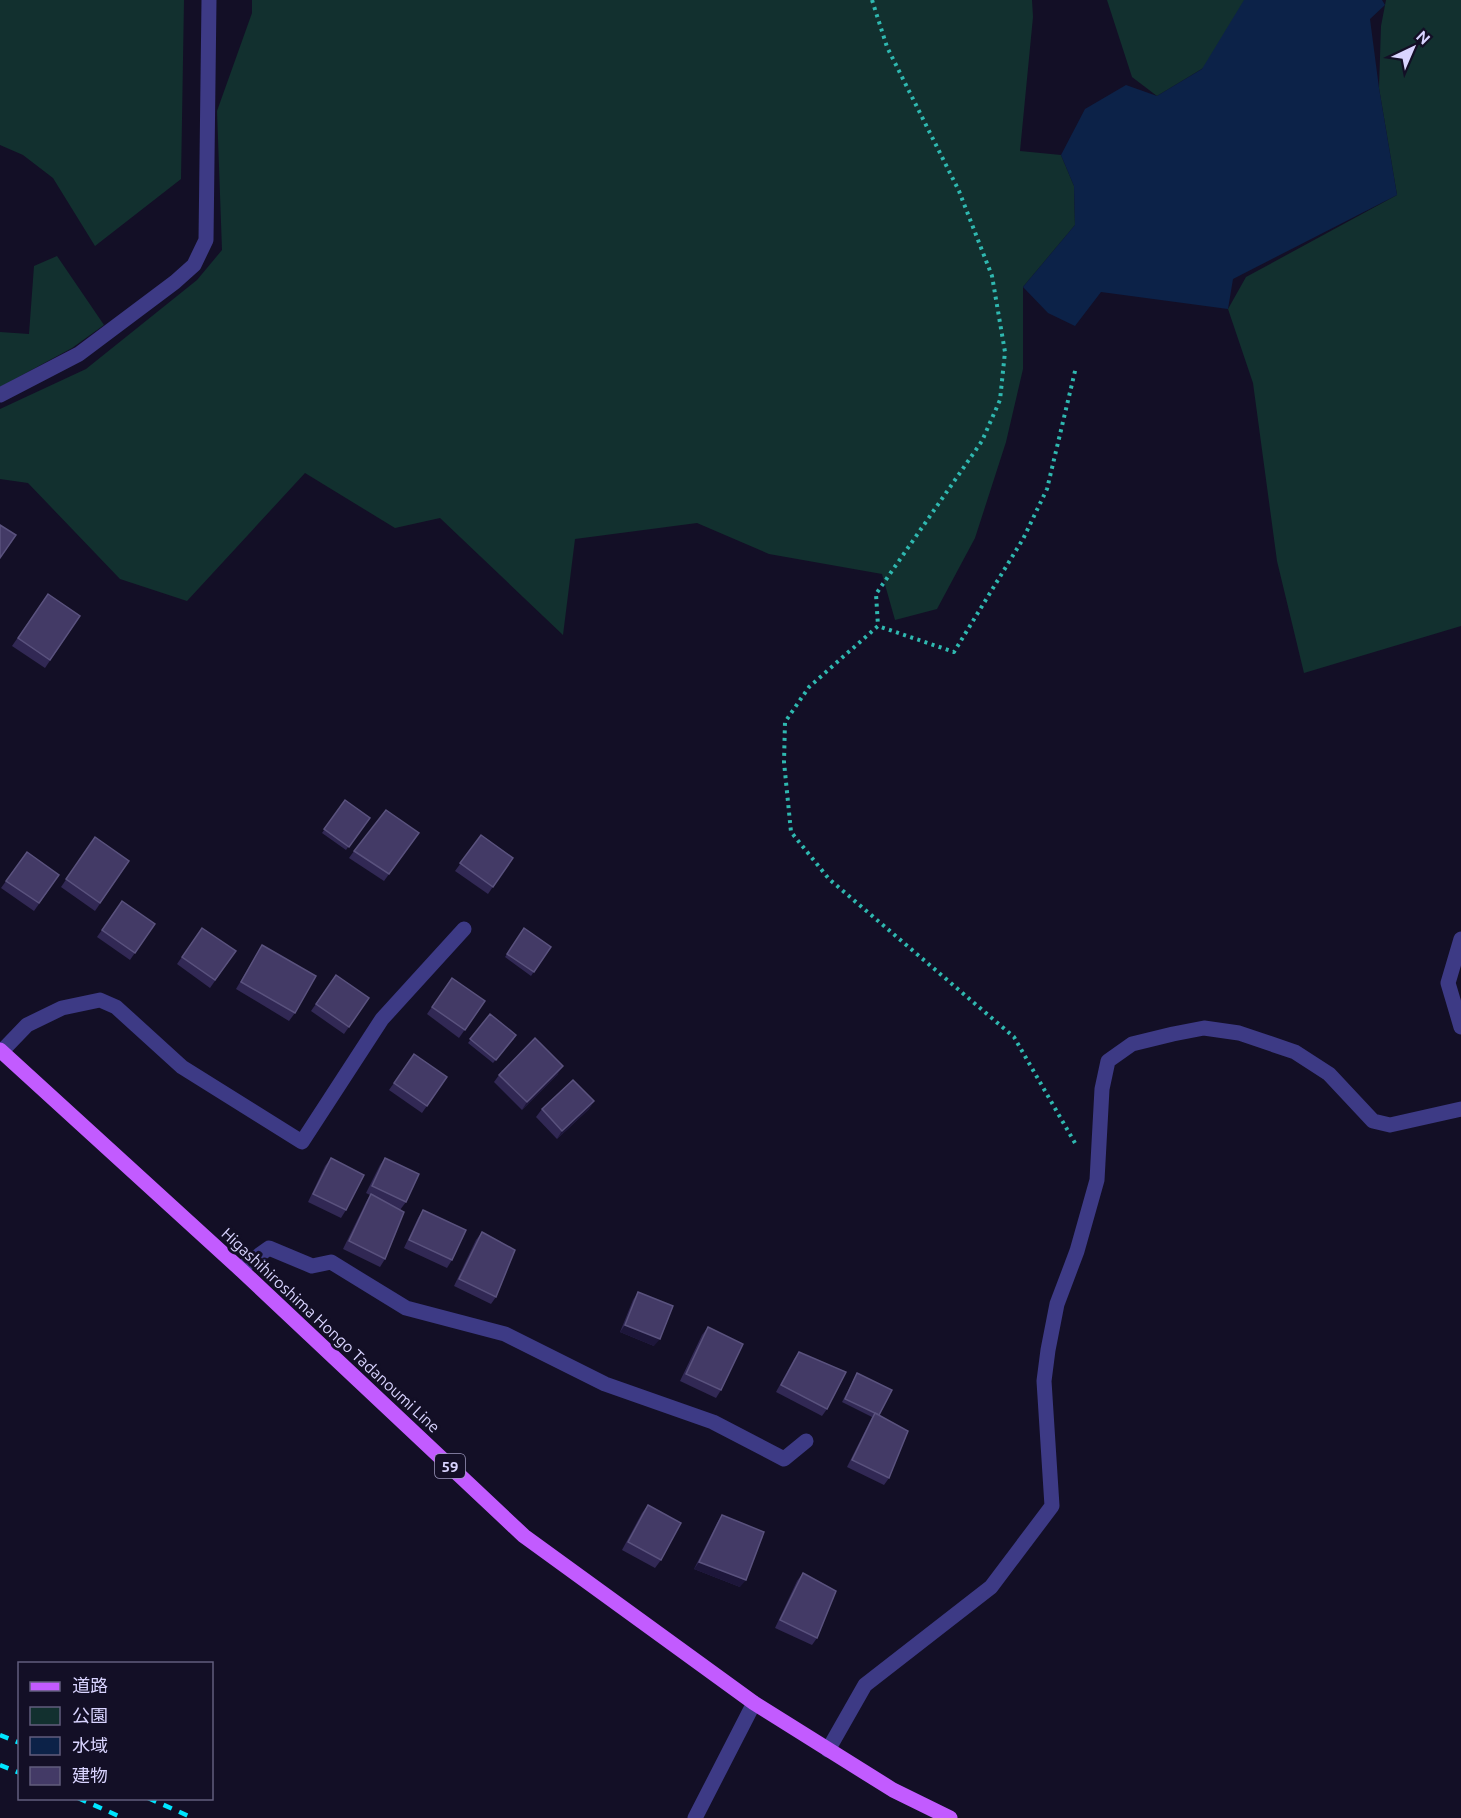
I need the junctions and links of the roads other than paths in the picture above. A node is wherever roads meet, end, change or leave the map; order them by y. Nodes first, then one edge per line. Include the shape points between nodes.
1 (209, 0) edge
2 (0, 395) edge
3 (464, 929) dead end
4 (1461, 939) edge
5 (1461, 1027) edge
6 (1, 1050) edge
7 (1461, 1109) edge
8 (240, 1269) junction
9 (806, 1442) dead end
10 (753, 1703) junction
11 (828, 1750) junction
12 (695, 1818) edge
13 (950, 1818) edge

1 - 2 street via 206,240 194,265 79,354
3 - 6 street via 382,1019 302,1142 182,1067 116,1006 100,1000 62,1008 27,1025
4 - 5 street via 1448,983
6 - 8 main road, Higashihiroshima Hongo Tadanoumi Line / 59
7 - 11 street via 1390,1125 1372,1121 1329,1074 1295,1052 1239,1033 1204,1028 1132,1044 1108,1061 1102,1089 1097,1180 1057,1304 1044,1381 1052,1506 991,1587 865,1685
8 - 9 street via 268,1248 312,1266 331,1262 406,1308 505,1334 605,1384 713,1422 784,1459
8 - 10 main road, Higashihiroshima Hongo Tadanoumi Line / 59 via 524,1536
10 - 11 main road, Higashihiroshima Hongo Tadanoumi Line / 59
10 - 12 street
11 - 13 main road, Higashihiroshima Hongo Tadanoumi Line / 59 via 893,1790

